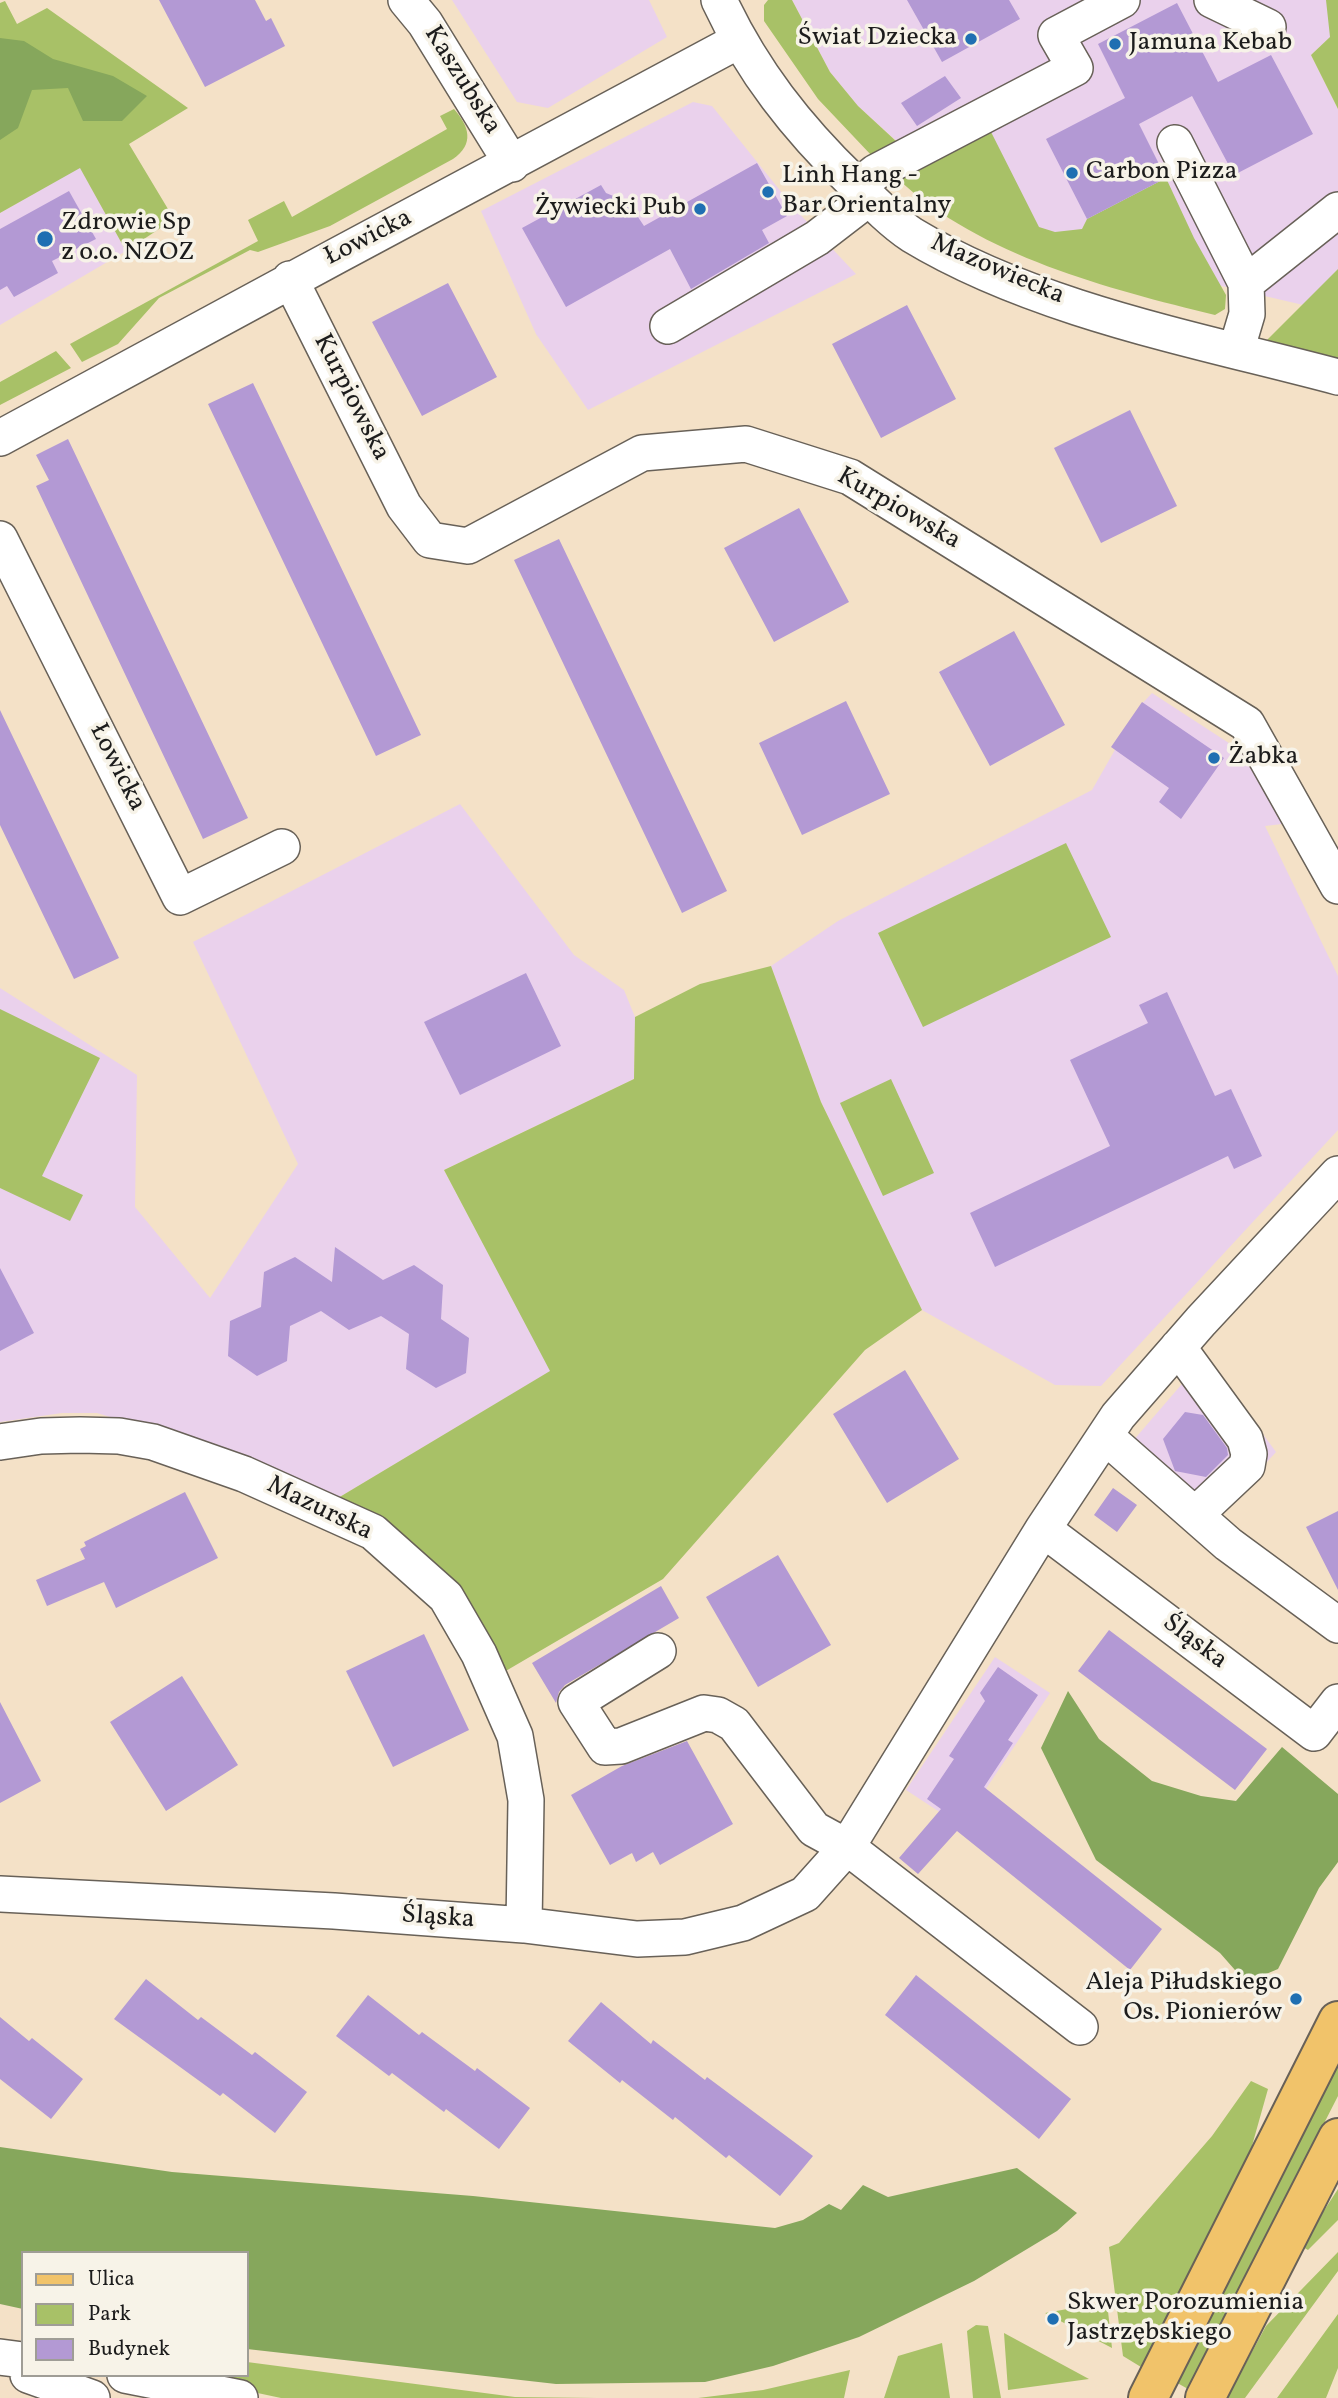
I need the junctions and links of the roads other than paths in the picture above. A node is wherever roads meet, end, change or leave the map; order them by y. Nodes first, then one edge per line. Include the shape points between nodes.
1 (406, 0) edge
2 (719, 0) edge
3 (1122, 0) edge
4 (1212, 0) edge
5 (1268, 27) dead end
6 (738, 41) junction
7 (1175, 143) dead end
8 (512, 164) junction
9 (863, 193) junction
10 (1338, 211) edge
11 (290, 279) junction
12 (1246, 283) junction
13 (668, 326) dead end
14 (1236, 351) junction
15 (1338, 377) edge
16 (0, 438) edge
17 (0, 539) edge
18 (282, 847) dead end
19 (1338, 886) edge
20 (1338, 1174) edge
21 (1178, 1347) junction
22 (1105, 1436) junction
23 (0, 1441) edge
24 (1196, 1514) junction
25 (1043, 1529) junction
26 (1338, 1625) edge
27 (658, 1651) dead end
28 (1338, 1702) edge
29 (847, 1847) junction
30 (0, 1894) edge
31 (524, 1925) junction
32 (1338, 2021) edge
33 (1080, 2027) dead end
34 (1338, 2138) edge
35 (0, 2357) edge
36 (21, 2360) edge
37 (0, 2364) edge
38 (21, 2372) edge
39 (34, 2377) edge
40 (135, 2377) edge
41 (92, 2398) edge
42 (240, 2398) edge
43 (1148, 2398) edge
44 (1205, 2398) edge

1 - 8 street, Kaszubska
2 - 6 street, Mazowiecka
3 - 9 street via 1056,35 1075,68 876,172
4 - 5 street
6 - 8 street, Łowicka
6 - 9 street, Mazowiecka via 792,117
7 - 12 street
8 - 11 street, Łowicka
9 - 13 street via 817,238
9 - 14 street, Mazowiecka via 911,234 1011,283
10 - 12 street
11 - 16 street, Łowicka
11 - 19 street, Kurpiowska via 404,506 430,540 468,546 642,453 746,444 850,477 1247,724
12 - 14 street via 1247,314
14 - 15 street, Mazowiecka
17 - 18 street, Łowicka via 180,897
20 - 21 street, Śląska
21 - 22 street, Śląska
21 - 24 street via 1245,1439 1249,1454 1247,1466
22 - 24 street
22 - 25 street, Śląska
23 - 31 street, Mazurska via 119,1436 244,1474 373,1532 446,1597 479,1654 515,1736 526,1800
24 - 26 street via 1228,1544
25 - 28 street, Śląska via 1314,1733
25 - 29 street, Śląska
27 - 29 street via 576,1702 605,1747 621,1746 704,1713 718,1715 734,1724 814,1829
29 - 31 street, Śląska via 805,1894 743,1923 685,1937 637,1939
29 - 33 street
30 - 31 street, Śląska
32 - 43 main road
34 - 44 main road
35 - 36 street
37 - 38 street
39 - 41 street
40 - 42 street

